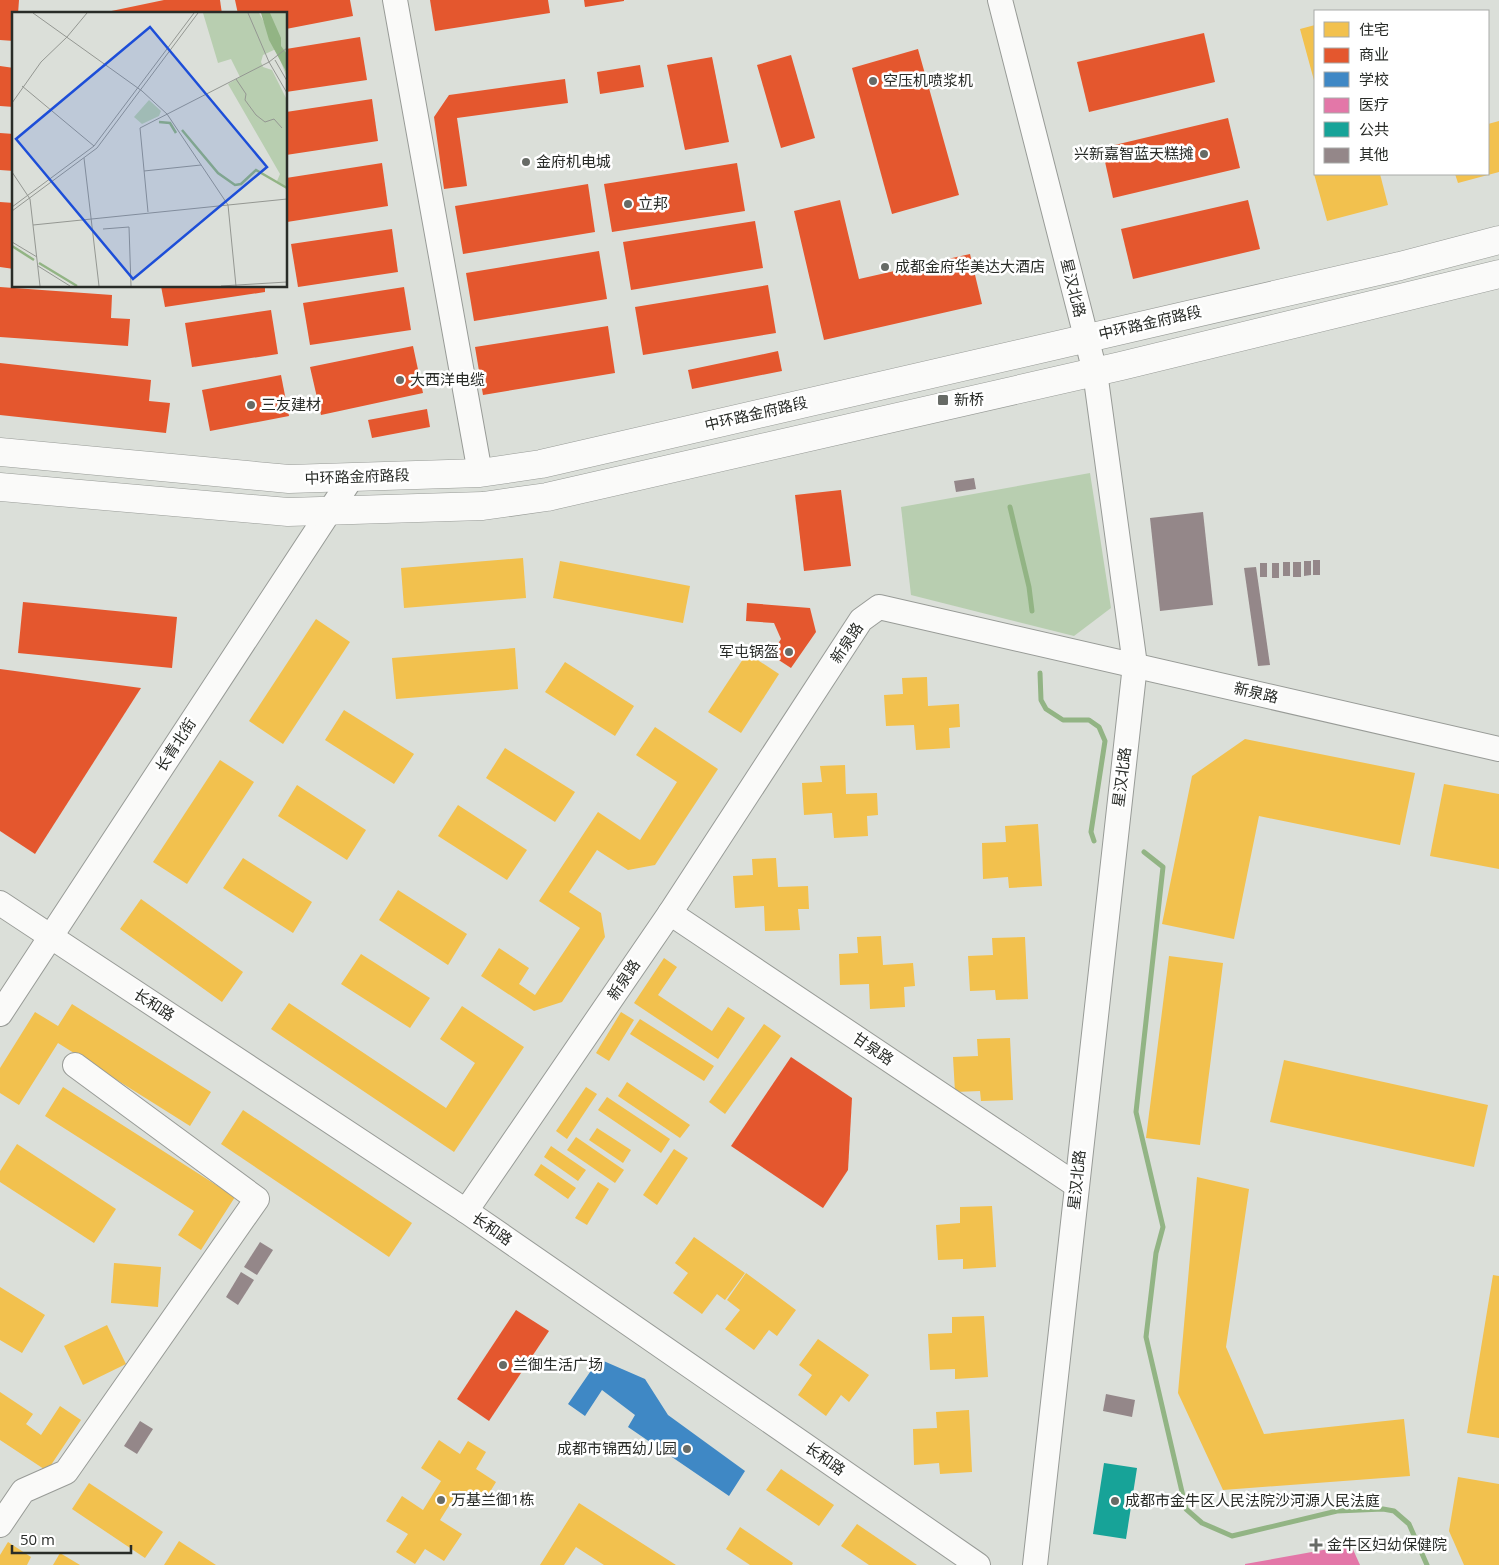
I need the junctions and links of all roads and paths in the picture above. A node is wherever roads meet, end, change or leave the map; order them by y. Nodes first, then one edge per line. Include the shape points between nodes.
1 (395, 0) edge
2 (1000, 0) edge
3 (1499, 240) edge
4 (1499, 274) edge
5 (1086, 338) junction
6 (1095, 372) junction
7 (0, 452) edge
8 (480, 473) junction
9 (352, 477) junction
10 (0, 487) edge
11 (330, 510) junction
12 (1135, 666) junction
13 (1499, 749) edge
14 (0, 903) edge
15 (670, 913) junction
16 (51, 937) junction
17 (0, 1014) edge
18 (75, 1065) dead end
19 (1076, 1185) junction
20 (466, 1211) junction
21 (0, 1525) edge
22 (978, 1565) edge
23 (1035, 1565) edge

1 - 8 street
2 - 5 street, 星汉北路
3 - 5 main road, 中环路金府路段
4 - 6 main road
5 - 6 street, 星汉北路
5 - 8 main road, 中环路金府路段 via 541,464
6 - 11 main road via 547,496 483,506
6 - 12 street, 星汉北路
7 - 9 main road, 中环路金府路段 via 289,479
8 - 9 main road, 中环路金府路段
9 - 11 street, 长青北街
10 - 11 main road via 288,512
11 - 16 street, 长青北街
12 - 13 street, 新泉路
12 - 15 street, 新泉路 via 879,607 861,620
12 - 19 street, 星汉北路
14 - 16 street, 长和路
15 - 19 street, 甘泉路
15 - 20 street, 新泉路
16 - 17 street, 长青北街
16 - 20 street, 长和路
18 - 21 street via 257,1199 66,1472 23,1491
19 - 23 street, 星汉北路
20 - 22 street, 长和路

